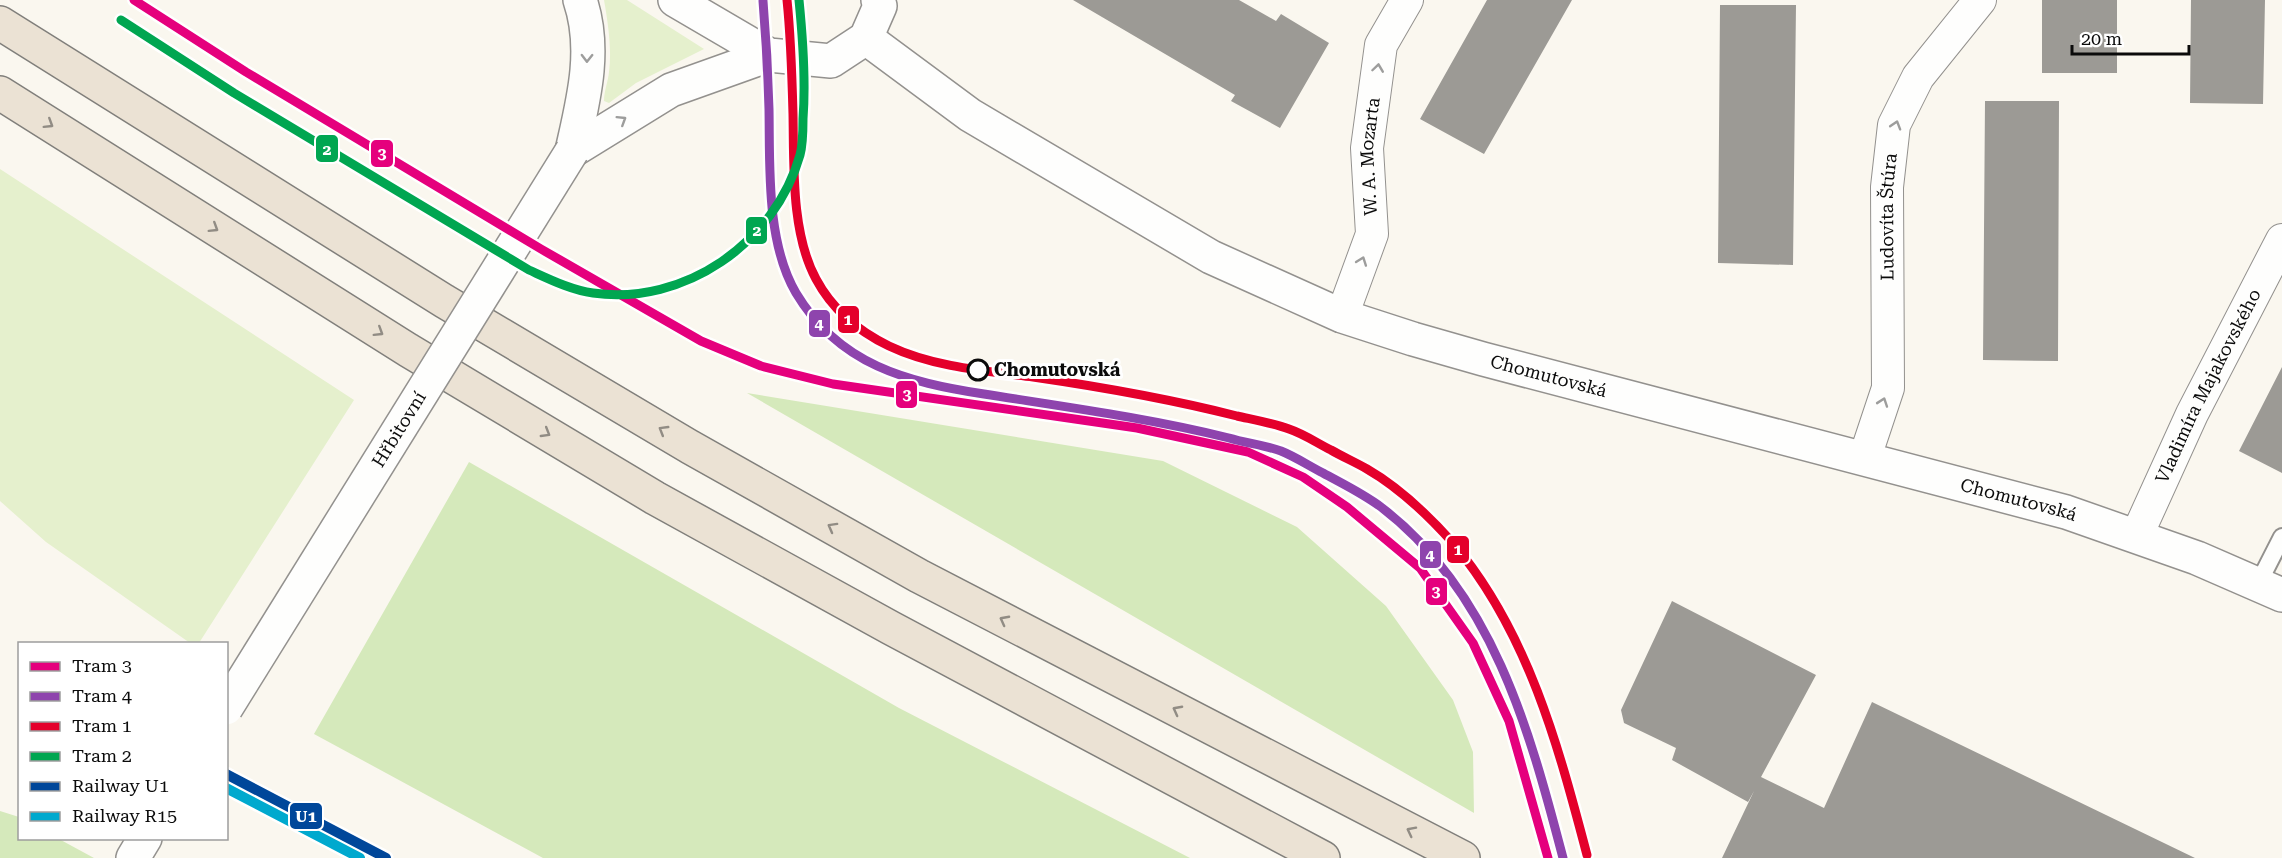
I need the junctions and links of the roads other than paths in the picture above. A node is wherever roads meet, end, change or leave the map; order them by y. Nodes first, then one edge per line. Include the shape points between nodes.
1 (580, 0) edge
2 (675, 0) edge
3 (878, 0) edge
4 (1407, 0) edge
5 (1980, 0) edge
6 (0, 23) edge
7 (866, 38) junction
8 (736, 51) junction
9 (0, 93) edge
10 (572, 151) junction
11 (2282, 240) edge
12 (1342, 316) junction
13 (1865, 457) junction
14 (2137, 535) junction
15 (2282, 537) edge
16 (2270, 590) edge
17 (228, 705) edge
18 (144, 840) edge
19 (133, 858) edge
20 (1323, 858) edge
21 (1463, 858) edge

1 -> 10 street via 585,13 587,83
2 - 8 street
3 - 7 street via 880,6
12 -> 4 street, W. A. Mozarta via 1372,234 1366,148 1381,45
13 -> 5 street, Ludovíta Štúra via 1888,388 1887,187 1894,125 1918,77
21 -> 6 highway via 919,576 690,447 444,301
7 - 8 street via 831,61
7 - 12 street, Chomutovská via 970,115 1201,251
10 -> 8 street
9 -> 20 highway via 408,350 655,498
10 - 17 street, Hřbitovní, bridge
11 - 14 street, Vladimíra Majakovského via 2192,414
12 - 13 street, Chomutovská via 1473,356
13 - 14 street, Chomutovská
14 - 16 street, Chomutovská
15 - 16 lane
18 - 19 street

